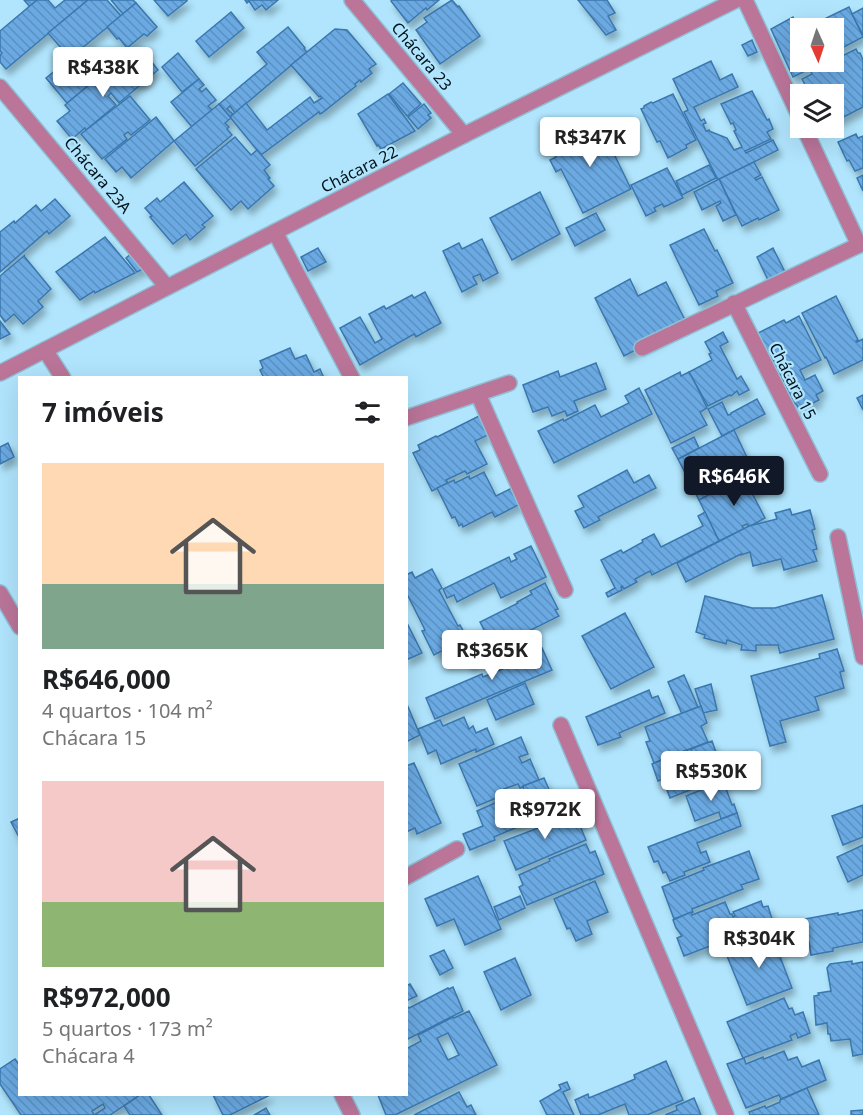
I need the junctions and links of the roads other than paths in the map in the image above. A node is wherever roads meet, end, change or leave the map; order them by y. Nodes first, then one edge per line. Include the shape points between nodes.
1 (352, 0) edge
2 (736, 0) edge
3 (746, 0) edge
4 (0, 87) edge
5 (790, 96) edge
6 (464, 135) junction
7 (809, 138) edge
8 (275, 232) junction
9 (861, 244) edge
10 (167, 287) junction
11 (734, 303) junction
12 (642, 348) dead end
13 (45, 350) junction
14 (0, 373) edge
15 (62, 376) edge
16 (351, 376) edge
17 (509, 383) dead end
18 (478, 394) junction
19 (408, 417) edge
20 (820, 474) dead end
21 (838, 537) dead end
22 (566, 590) dead end
23 (0, 593) edge
24 (18, 624) edge
25 (863, 657) edge
26 (561, 725) dead end
27 (457, 849) dead end
28 (408, 876) edge
29 (342, 1096) edge
30 (352, 1115) edge
31 (726, 1115) edge

1 - 6 street, Chácara 23
2 - 6 street, Chácara 22
3 - 5 street
4 - 10 street, Chácara 23A
6 - 8 street, Chácara 22
7 - 9 street
8 - 10 street, Chácara 22
8 - 16 street
9 - 11 street
10 - 13 street, Chácara 22
11 - 12 street
11 - 20 street, Chácara 15
13 - 14 street, Chácara 22
13 - 15 street
17 - 18 street
18 - 19 street
18 - 22 street
21 - 25 street
23 - 24 street
26 - 31 street
27 - 28 street
29 - 30 street

